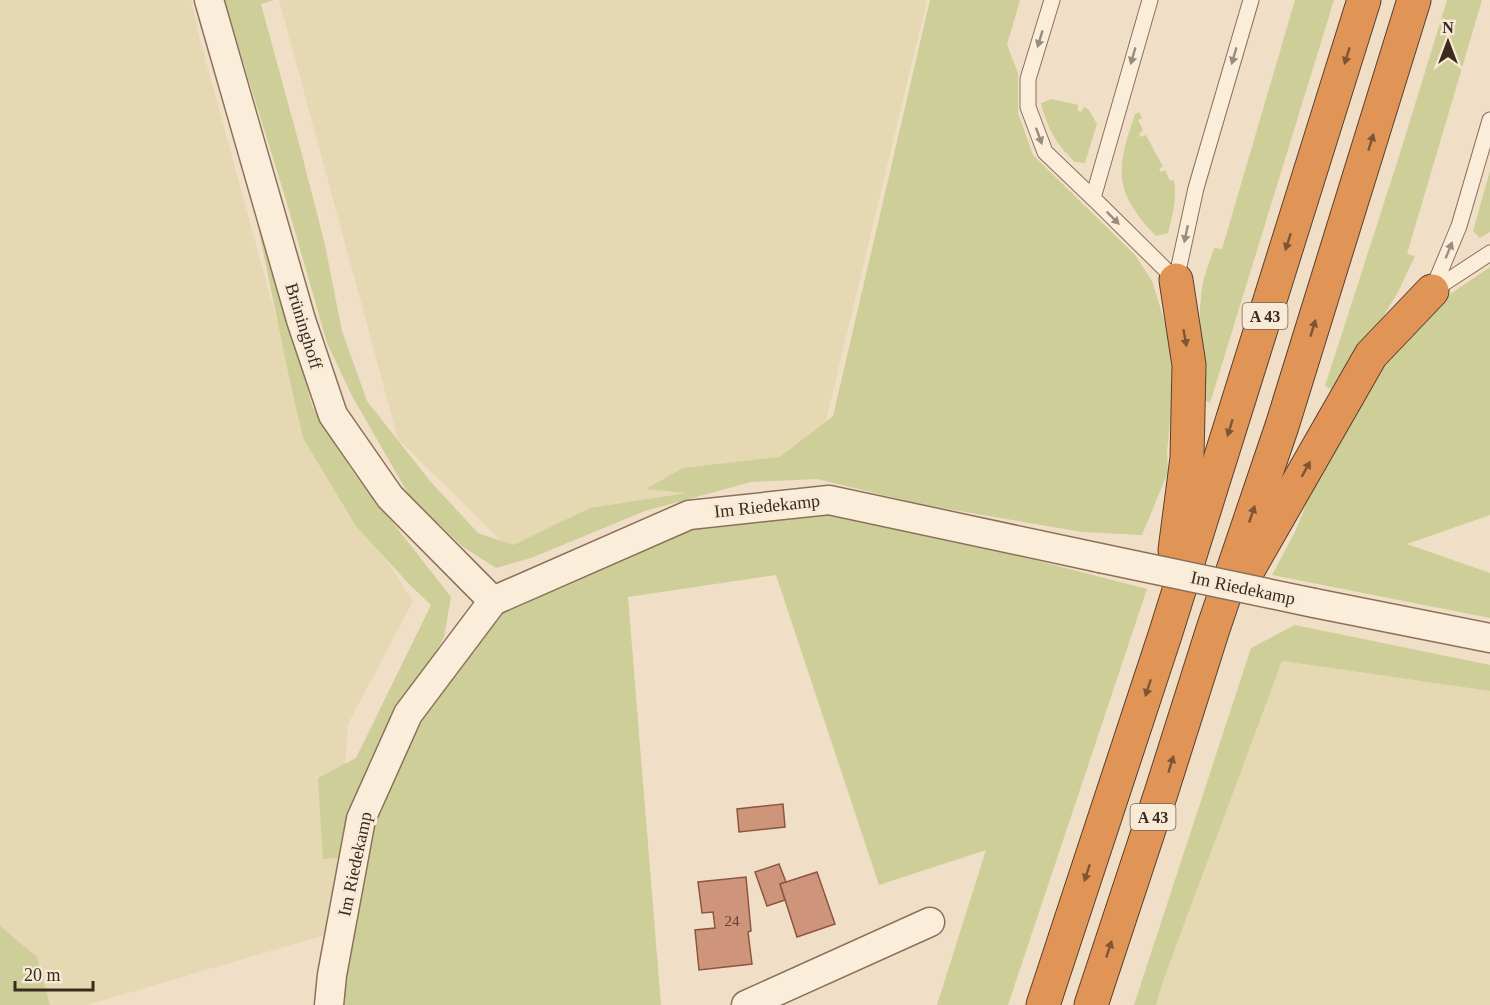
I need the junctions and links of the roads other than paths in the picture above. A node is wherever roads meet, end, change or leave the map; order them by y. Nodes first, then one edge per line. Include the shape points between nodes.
1 (209, 0) edge
2 (1052, 0) edge
3 (1150, 0) edge
4 (1251, 0) edge
5 (1364, 0) edge
6 (1414, 0) edge
7 (1490, 120) edge
8 (1093, 198) junction
9 (1490, 253) edge
10 (1176, 280) junction
11 (1432, 291) junction
12 (493, 601) junction
13 (1214, 629) junction
14 (1166, 632) junction
15 (1490, 638) edge
16 (930, 922) dead end
17 (329, 1005) edge
18 (746, 1005) edge
19 (1043, 1005) edge
20 (1092, 1005) edge

1 - 12 street, Brüninghoff via 301,320 333,416 390,497
2 -> 8 lane via 1028,79 1028,107 1045,152
3 -> 8 lane
4 -> 10 lane via 1196,188
5 -> 14 highway, A 43
13 -> 6 highway, A 43 via 1282,426
11 -> 7 lane via 1459,226
8 -> 10 lane
9 - 11 lane
10 -> 14 highway via 1189,365 1187,458
13 -> 11 highway via 1371,355
12 - 15 street, Im Riedekamp, bridge via 688,515 829,500
12 - 17 street, Im Riedekamp via 408,714 361,819
20 -> 13 highway, A 43
14 -> 19 highway, A 43
16 - 18 street

